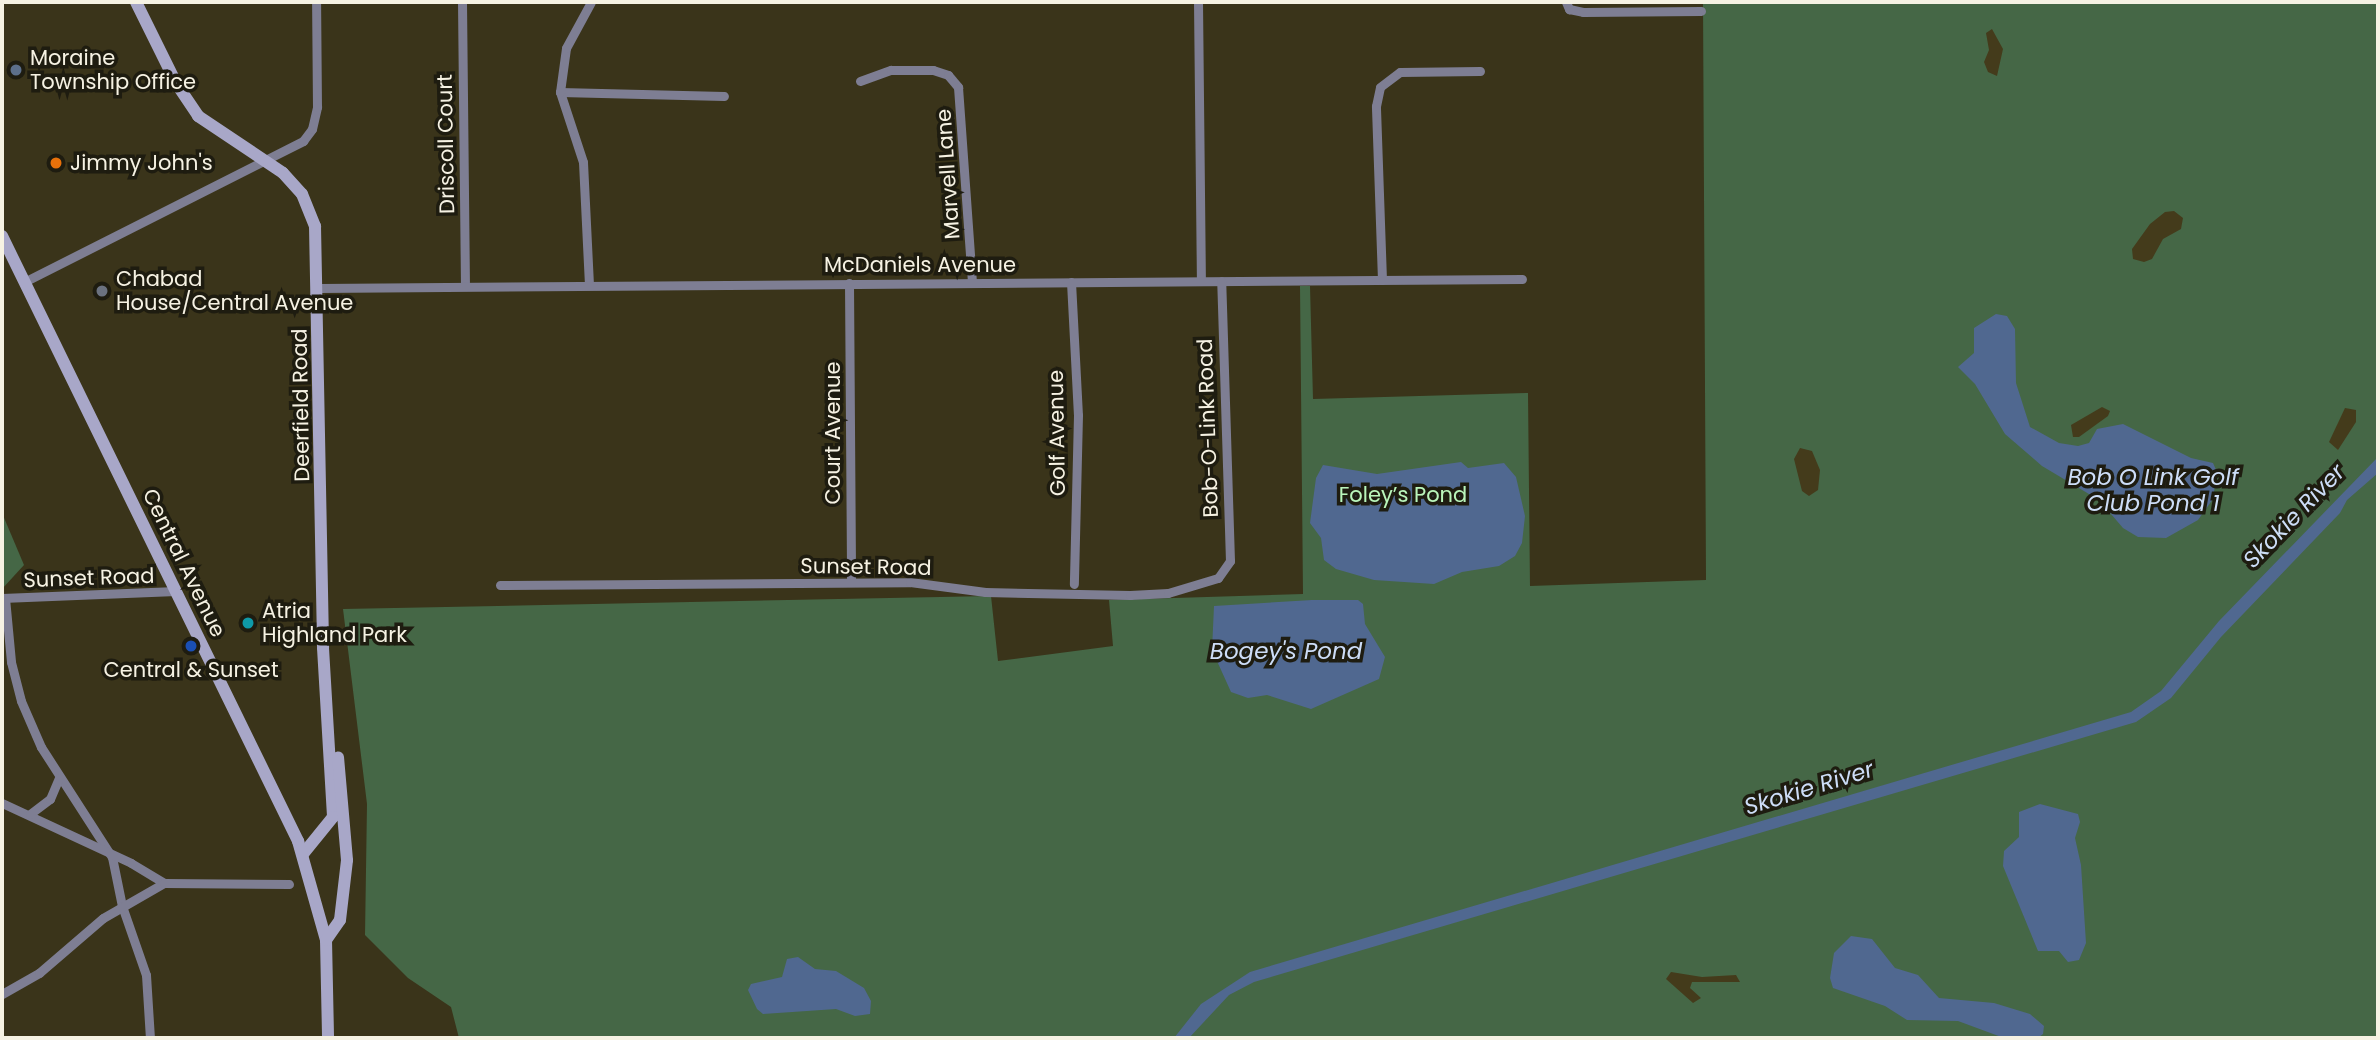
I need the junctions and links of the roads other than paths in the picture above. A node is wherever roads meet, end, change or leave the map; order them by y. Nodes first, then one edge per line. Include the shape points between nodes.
1 (136, 2) edge
2 (316, 2) edge
3 (462, 2) edge
4 (591, 2) edge
5 (1198, 2) edge
6 (1566, 2) edge
7 (1701, 11) dead end
8 (1479, 71) dead end
9 (860, 82) dead end
10 (560, 92) junction
11 (724, 96) dead end
12 (265, 160) junction
13 (2, 236) edge
14 (1522, 279) dead end
15 (1382, 280) junction
16 (1201, 281) junction
17 (1221, 281) junction
18 (24, 282) junction
19 (972, 282) junction
20 (1071, 282) junction
21 (849, 283) junction
22 (466, 285) junction
23 (589, 285) junction
24 (319, 288) junction
25 (1226, 572) joint
26 (851, 582) junction
27 (1074, 584) dead end
28 (500, 585) dead end
29 (176, 591) junction
30 (3, 598) edge
31 (331, 727) junction
32 (59, 778) junction
33 (2, 803) edge
34 (30, 814) junction
35 (303, 855) junction
36 (112, 858) junction
37 (164, 883) junction
38 (289, 884) dead end
39 (122, 906) junction
40 (326, 940) junction
41 (2, 994) edge
42 (150, 1038) edge
43 (328, 1038) edge

1 - 12 street, Deerfield Road via 176,83 198,116
2 - 12 street via 316,119 303,141
3 - 22 street, Driscoll Court
4 - 10 street via 566,48
5 - 16 street
6 - 7 street via 1569,9 1583,12
8 - 15 street via 1400,72 1380,87 1376,106
9 - 19 street, Marvell Lane via 881,71 912,70 933,70 954,81 961,108
10 - 11 street
10 - 23 street via 583,162
12 - 18 street
12 - 24 street, Deerfield Road via 292,181 310,210 319,249
13 - 18 street, Central Avenue
14 - 15 street, McDaniels Avenue
15 - 17 street, McDaniels Avenue
16 - 17 street, McDaniels Avenue
16 - 20 street, McDaniels Avenue
17 - 25 street, Bob-O-Link Road via 1230,561
18 - 29 street, Central Avenue
19 - 20 street, McDaniels Avenue
19 - 21 street, McDaniels Avenue
20 - 27 street, Golf Avenue via 1078,415
21 - 23 street, McDaniels Avenue
21 - 26 street, Court Avenue
22 - 23 street, McDaniels Avenue
22 - 24 street, McDaniels Avenue
24 - 31 street, Deerfield Road via 324,648
25 - 26 street, Sunset Road via 1184,589 1130,595 985,592 910,582
26 - 28 street, Sunset Road
29 - 30 street, Sunset Road
29 - 35 street, Central Avenue via 281,800
30 - 32 street via 21,701
31 - 35 street, Deerfield Road via 334,817
31 - 40 street, Deerfield Road via 343,778 347,860 340,920
32 - 34 street via 50,799
32 - 36 street
33 - 34 street
34 - 36 street
35 - 40 street, Central Avenue
36 - 37 street
36 - 39 street
37 - 38 street
37 - 39 street
39 - 41 street via 38,973
39 - 42 street via 146,975
40 - 43 street, Central Avenue

